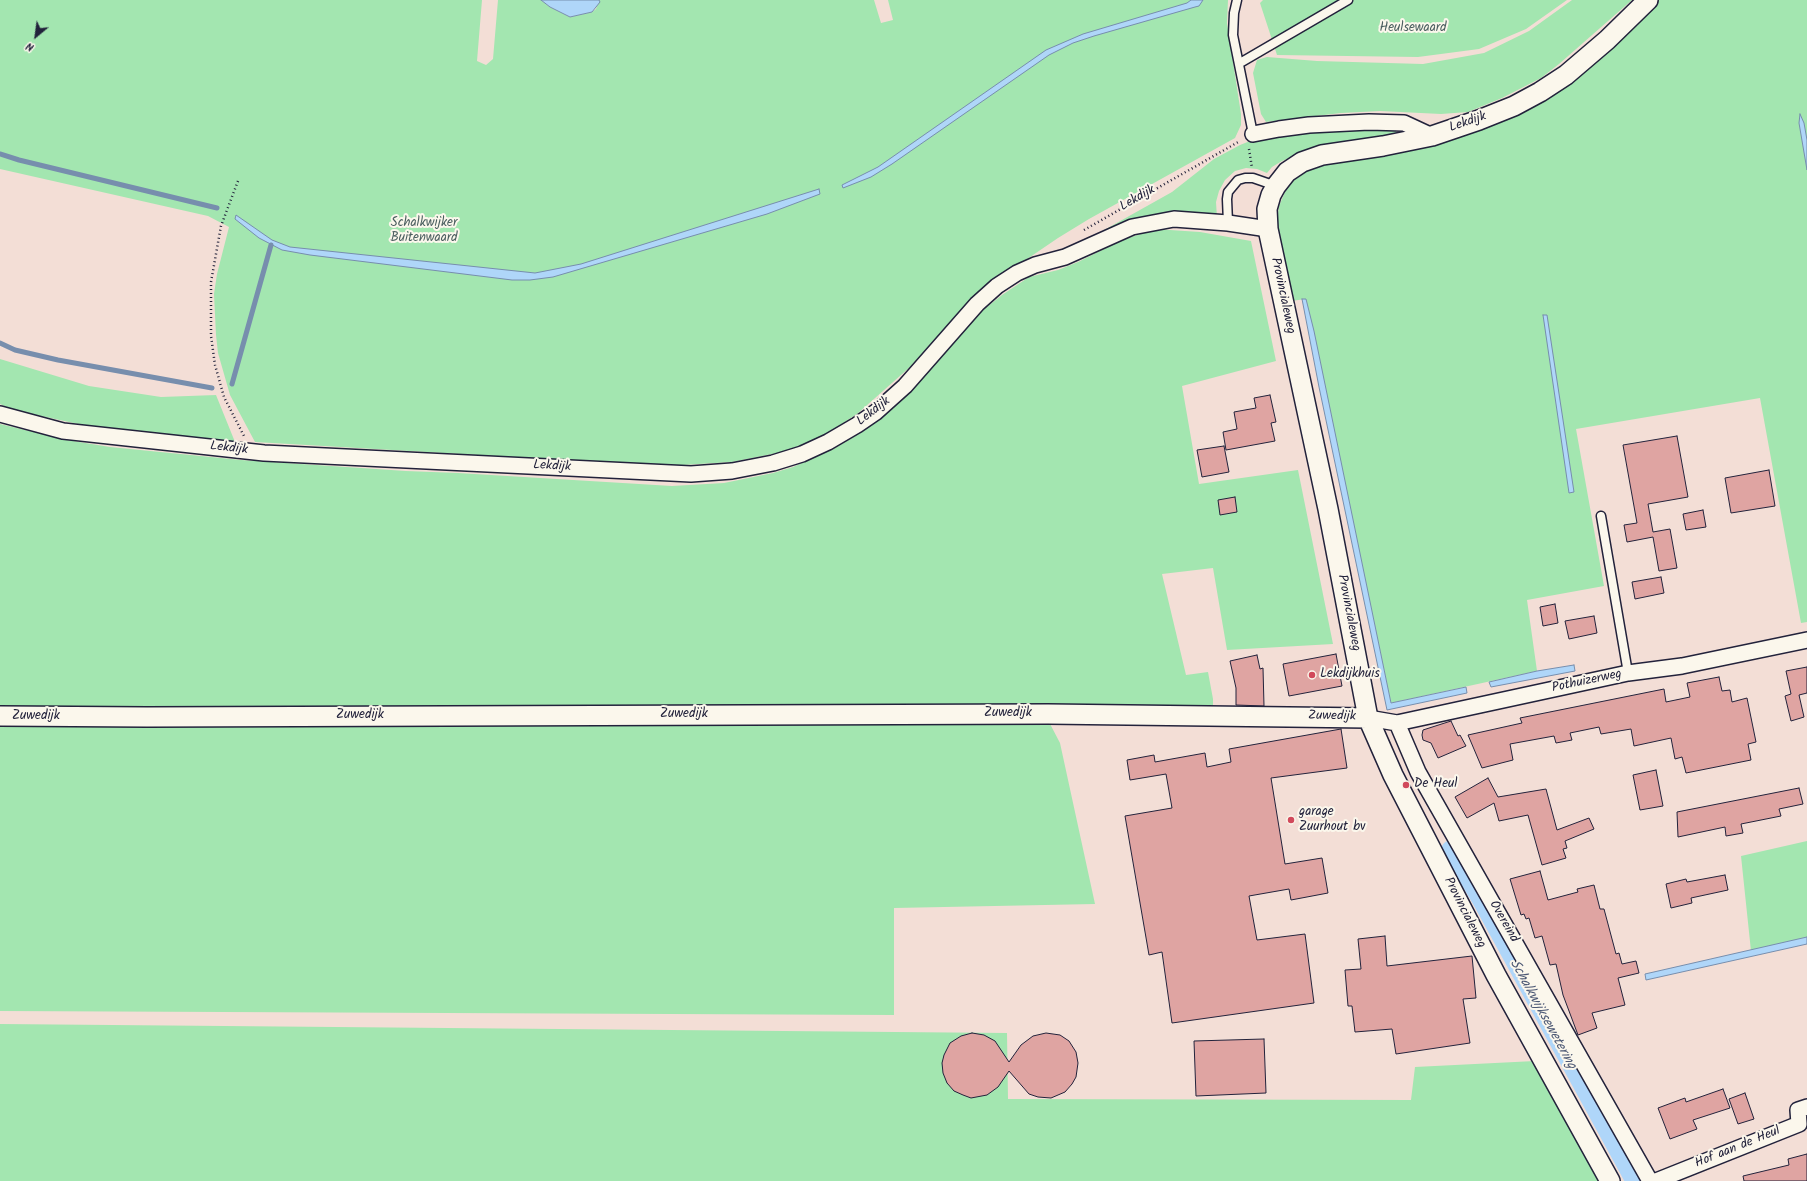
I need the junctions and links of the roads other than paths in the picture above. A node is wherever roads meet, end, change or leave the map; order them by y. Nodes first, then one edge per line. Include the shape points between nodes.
1 (1237, 0) edge
2 (1348, 0) edge
3 (1648, 0) edge
4 (1240, 63) junction
5 (1432, 136) junction
6 (1249, 140) joint
7 (1276, 186) junction
8 (1228, 223) junction
9 (1268, 229) junction
10 (0, 414) edge
11 (1601, 516) dead end
12 (1807, 640) edge
13 (1628, 673) junction
14 (0, 716) edge
15 (1368, 718) junction
16 (1397, 723) junction
17 (1807, 1107) edge
18 (1610, 1181) edge
19 (1650, 1181) edge
20 (1656, 1181) edge

1 - 4 lane via 1233,35
2 - 4 lane
3 - 5 street, Lekdijk via 1566,75 1540,92 1514,106
4 - 6 lane
5 - 6 street, Lekdijk via 1404,123 1376,122 1279,129
5 - 7 street, Provincialeweg via 1322,155 1302,162 1287,172
7 - 8 lane via 1253,178 1238,180 1228,192
7 - 9 street, Provincialeweg via 1268,208
8 - 9 street, Lekdijk
8 - 10 street, Lekdijk via 1174,219 1132,227 1065,257 1016,273 977,304 905,386 876,412 844,434 802,454 773,464 732,471 691,474 264,453 63,431
9 - 15 street, Provincialeweg via 1329,516
11 - 13 lane
12 - 13 street, Pothuizerweg via 1682,666
13 - 16 street, Pothuizerweg
14 - 15 street, Zuwedijk via 1048,714
15 - 16 street, Pothuizerweg
15 - 18 street, Provincialeweg via 1393,775 1489,961
16 - 19 street, Overeind via 1418,772
17 - 20 street, Hof aan de Heul via 1798,1110 1799,1124

